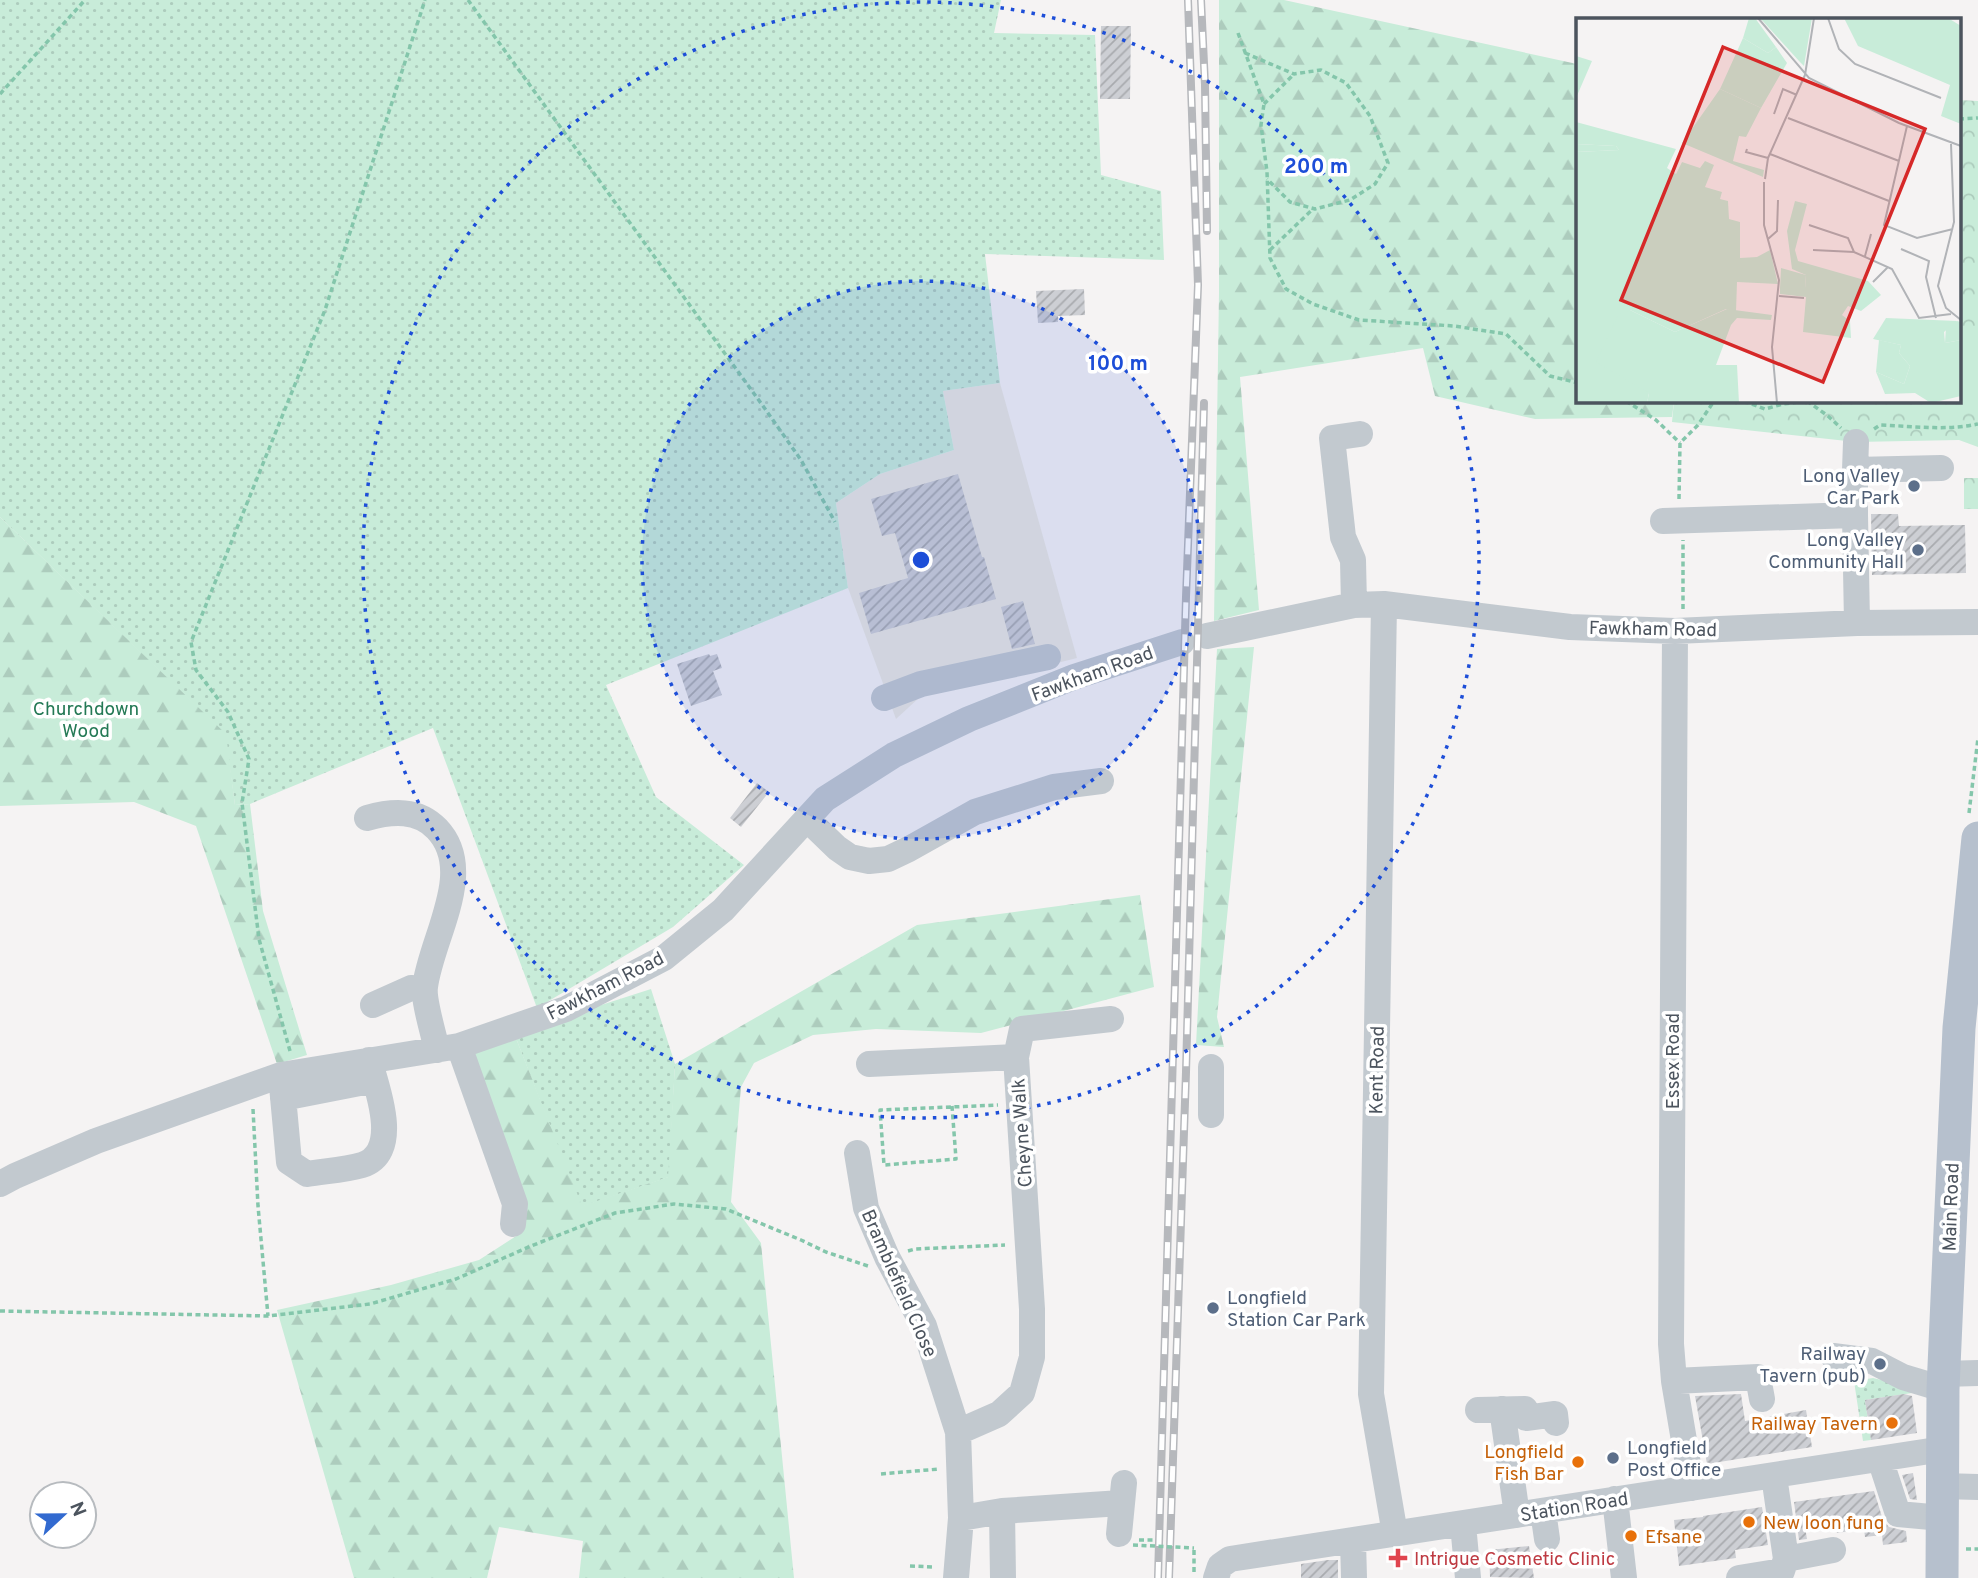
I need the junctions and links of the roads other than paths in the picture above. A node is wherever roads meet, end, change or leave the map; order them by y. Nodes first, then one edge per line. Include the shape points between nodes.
1 (1360, 434) dead end
2 (1856, 442) road end
3 (1941, 468) dead end
4 (1855, 470) junction
5 (1855, 515) junction
6 (1675, 520) road end
7 (1384, 604) junction
8 (1354, 605) junction
9 (1978, 622) edge
10 (1857, 623) junction
11 (1679, 631) junction
12 (1048, 657) dead end
13 (884, 698) dead end
14 (1101, 781) dead end
15 (368, 818) dead end
16 (807, 819) junction
17 (1978, 838) edge
18 (424, 989) junction
19 (373, 1005) dead end
20 (1111, 1019) dead end
21 (448, 1048) junction
22 (1016, 1057) junction
23 (869, 1064) dead end
24 (1210, 1067) dead end
25 (372, 1070) junction
26 (287, 1082) junction
27 (1211, 1115) dead end
28 (857, 1153) dead end
29 (0, 1184) edge
30 (513, 1224) dead end
31 (1833, 1356) dead end
32 (1978, 1373) edge
33 (1674, 1381) junction
34 (1943, 1381) junction
35 (1762, 1399) dead end
36 (1556, 1423) dead end
37 (958, 1432) junction
38 (1943, 1449) junction
39 (1880, 1459) junction
40 (1774, 1476) junction
41 (1978, 1487) edge
42 (1692, 1488) junction
43 (1615, 1499) junction
44 (1942, 1502) junction
45 (1002, 1511) junction
46 (1530, 1513) junction
47 (961, 1518) junction
48 (1463, 1524) junction
49 (1395, 1534) junction
50 (1126, 1539) road end
51 (1547, 1539) dead end
52 (1353, 1541) junction
53 (1833, 1550) dead end
54 (1786, 1559) junction
55 (956, 1578) edge
56 (1003, 1578) edge
57 (1216, 1578) edge
58 (1353, 1578) edge
59 (1468, 1578) edge
60 (1624, 1578) edge
61 (1739, 1578) edge
62 (1942, 1578) edge

1 - 8 street via 1332,438 1343,537 1353,559
2 - 4 street
3 - 4 street
4 - 5 street
5 - 6 street
5 - 10 street
7 - 8 street, Fawkham Road
7 - 11 street, Fawkham Road via 1570,627
7 - 49 street, Kent Road via 1371,1394
8 - 16 street, Fawkham Road via 1194,639 1074,677 894,755 825,799
9 - 10 street, Fawkham Road
10 - 11 street, Fawkham Road
11 - 33 street, Essex Road
12 - 13 street via 921,684
14 - 16 street via 1054,787 975,812 888,859 850,857
15 - 18 street via 390,812 412,814 431,823 453,854 454,877
16 - 21 street, Fawkham Road via 723,911 664,958 566,1009
17 - 34 main road, Main Road via 1959,1028
18 - 19 street via 411,988
18 - 21 street
20 - 22 street via 1023,1029
21 - 25 street, Fawkham Road
21 - 30 street via 515,1204
22 - 23 street
22 - 37 street, Cheyne Walk via 1032,1357 1021,1393 999,1414
24 - 27 street
25 - 26 street, Fawkham Road
25 - 26 street via 385,1118 378,1152 365,1164 307,1174 289,1162
26 - 29 street, Fawkham Road via 253,1085 96,1141
28 - 37 street, Bramblefield Close via 866,1208 924,1326
31 - 34 street via 1872,1361 1903,1377
32 - 34 street
33 - 35 street via 1756,1376
33 - 42 street, Essex Road
34 - 38 main road, Main Road
36 - 46 street via 1555,1414 1526,1418 1525,1409 1490,1410
37 - 47 street, Bramblefield Close
38 - 39 street, Station Road
38 - 44 main road, Main Road
39 - 40 street, Station Road
39 - 44 street via 1898,1514
40 - 42 street, Station Road
40 - 54 street
41 - 44 street
42 - 43 street, Station Road
43 - 46 street, Station Road
43 - 60 street
44 - 62 main road, Main Road
45 - 47 street
45 - 50 street via 1123,1493
45 - 56 street
46 - 48 street, Station Road
46 - 51 street
47 - 55 street, Bramblefield Close
48 - 49 street, Station Road
48 - 59 street
49 - 52 street, Station Road
52 - 57 street, Station Road via 1230,1559 1220,1566
52 - 58 street
53 - 54 street
54 - 61 street via 1782,1571

